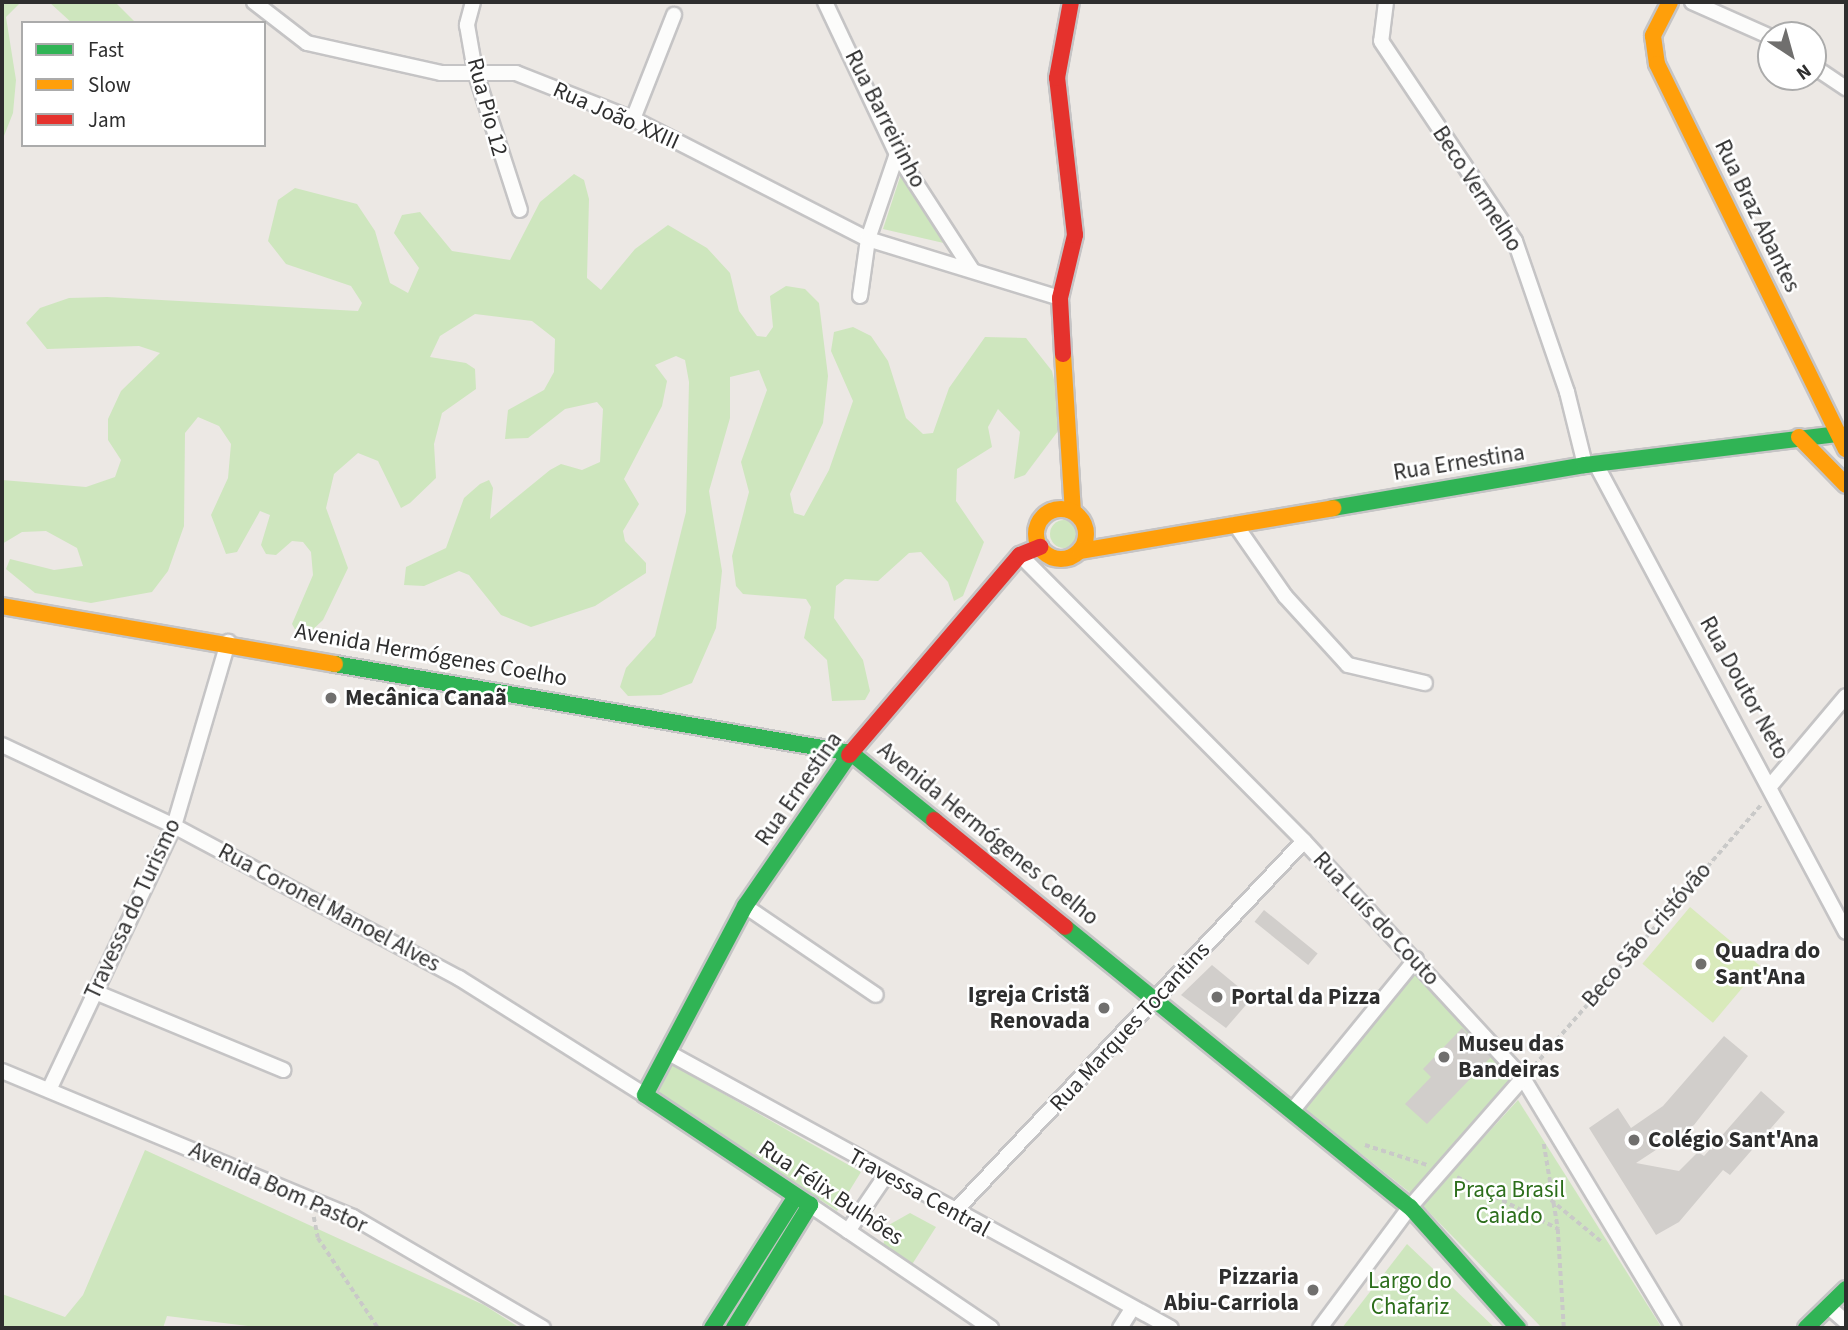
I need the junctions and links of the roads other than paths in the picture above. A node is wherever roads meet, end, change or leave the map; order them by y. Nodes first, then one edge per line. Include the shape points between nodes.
1 (254, 2) edge
2 (473, 2) edge
3 (825, 2) edge
4 (1071, 2) edge
5 (1386, 2) edge
6 (1670, 2) edge
7 (1692, 2) edge
8 (674, 15) dead end
9 (1757, 31) edge
10 (475, 71) junction
11 (1827, 75) edge
12 (1846, 88) edge
13 (633, 119) junction
14 (897, 154) junction
15 (520, 210) dead end
16 (868, 239) junction
17 (972, 270) junction
18 (860, 296) dead end
19 (1060, 298) junction
20 (1799, 437) junction
21 (1844, 438) edge
22 (1592, 467) junction
23 (1846, 485) edge
24 (1073, 511) junction
25 (1234, 524) junction
26 (1040, 547) junction
27 (1080, 551) junction
28 (1020, 555) junction
29 (2, 606) edge
30 (228, 642) junction
31 (1425, 683) dead end
32 (1846, 696) edge
33 (2, 745) edge
34 (850, 753) junction
35 (1772, 788) junction
36 (174, 826) junction
37 (1304, 842) junction
38 (745, 906) junction
39 (1846, 932) edge
40 (1416, 959) junction
41 (95, 992) junction
42 (876, 995) dead end
43 (1157, 1000) junction
44 (669, 1053) junction
45 (283, 1070) dead end
46 (2, 1072) edge
47 (1522, 1078) junction
48 (49, 1090) junction
49 (645, 1095) junction
50 (1292, 1111) junction
51 (886, 1175) junction
52 (796, 1196) junction
53 (810, 1205) junction
54 (1410, 1207) junction
55 (954, 1212) junction
56 (848, 1231) junction
57 (1846, 1289) edge
58 (1830, 1308) junction
59 (1132, 1309) junction
60 (1846, 1322) edge
61 (543, 1328) edge
62 (712, 1328) edge
63 (734, 1328) edge
64 (991, 1328) edge
65 (1120, 1328) edge
66 (1171, 1328) edge
67 (1320, 1328) edge
68 (1518, 1328) edge
69 (1674, 1328) edge
70 (1806, 1328) edge

1 - 10 street, Rua João XXIII via 307,43 441,72
2 - 10 street, Rua Pio 12 via 467,25
3 - 14 street, Rua Barreirinho
4 - 19 street via 1056,78 1075,235
5 - 22 street, Beco Vermelho via 1381,41 1515,241
6 - 21 street, Rua Braz Abantes via 1653,36 1657,64
7 - 9 street
8 - 13 street
10 - 13 street, Rua João XXIII via 516,73
10 - 15 street, Rua Pio 12
11 - 12 street
13 - 16 street, Rua João XXIII
14 - 16 street
14 - 17 street, Rua Barreirinho
16 - 17 street, Rua João XXIII
16 - 18 street
17 - 19 street, Rua João XXIII
19 - 24 street
20 - 21 street, Rua Ernestina
20 - 22 street, Rua Ernestina
20 - 23 street
22 - 25 street, Rua Ernestina
22 - 35 street, Rua Doutor Neto
24 - 26 street via 1044,514 1036,527
24 - 27 street via 1084,522
25 - 27 street, Rua Ernestina
25 - 31 street via 1285,596 1348,666
26 - 27 street via 1054,559
26 - 28 street, Rua Ernestina
28 - 34 street, Rua Ernestina
28 - 37 street, Rua Luís do Couto
29 - 30 street, Avenida Hermógenes Coelho
30 - 34 street, Avenida Hermógenes Coelho
30 - 36 street, Travessa do Turismo
32 - 35 street
33 - 36 street, Rua Coronel Manoel Alves
34 - 38 street, Rua Ernestina
34 - 43 street, Avenida Hermógenes Coelho
35 - 39 street, Rua Doutor Neto
36 - 41 street, Travessa do Turismo
36 - 49 street, Rua Coronel Manoel Alves via 459,978
37 - 40 street, Rua Luís do Couto
37 - 43 street, Rua Marques Tocantins
38 - 42 street
38 - 44 street, Rua Ernestina
40 - 47 street, Rua Luís do Couto
40 - 50 street
41 - 45 street
41 - 48 street, Travessa do Turismo
43 - 50 street, Avenida Hermógenes Coelho
43 - 55 street, Rua Marques Tocantins
44 - 49 street, Rua Ernestina
44 - 51 street, Travessa Central
46 - 48 street, Avenida Bom Pastor
47 - 54 street
47 - 69 street, Rua Luís do Couto
48 - 61 street, Avenida Bom Pastor via 354,1217
49 - 52 street, Rua Félix Bulhões
50 - 54 street, Avenida Hermógenes Coelho
51 - 55 street, Travessa Central
51 - 56 street
52 - 53 street, Rua Félix Bulhões
52 - 62 street
53 - 56 street, Rua Félix Bulhões
53 - 63 street
54 - 67 street
54 - 68 street, Avenida Hermógenes Coelho
55 - 59 street, Travessa Central
56 - 64 street, Rua Félix Bulhões
57 - 58 street
58 - 60 street
58 - 70 street
59 - 65 street
59 - 66 street, Travessa Central

